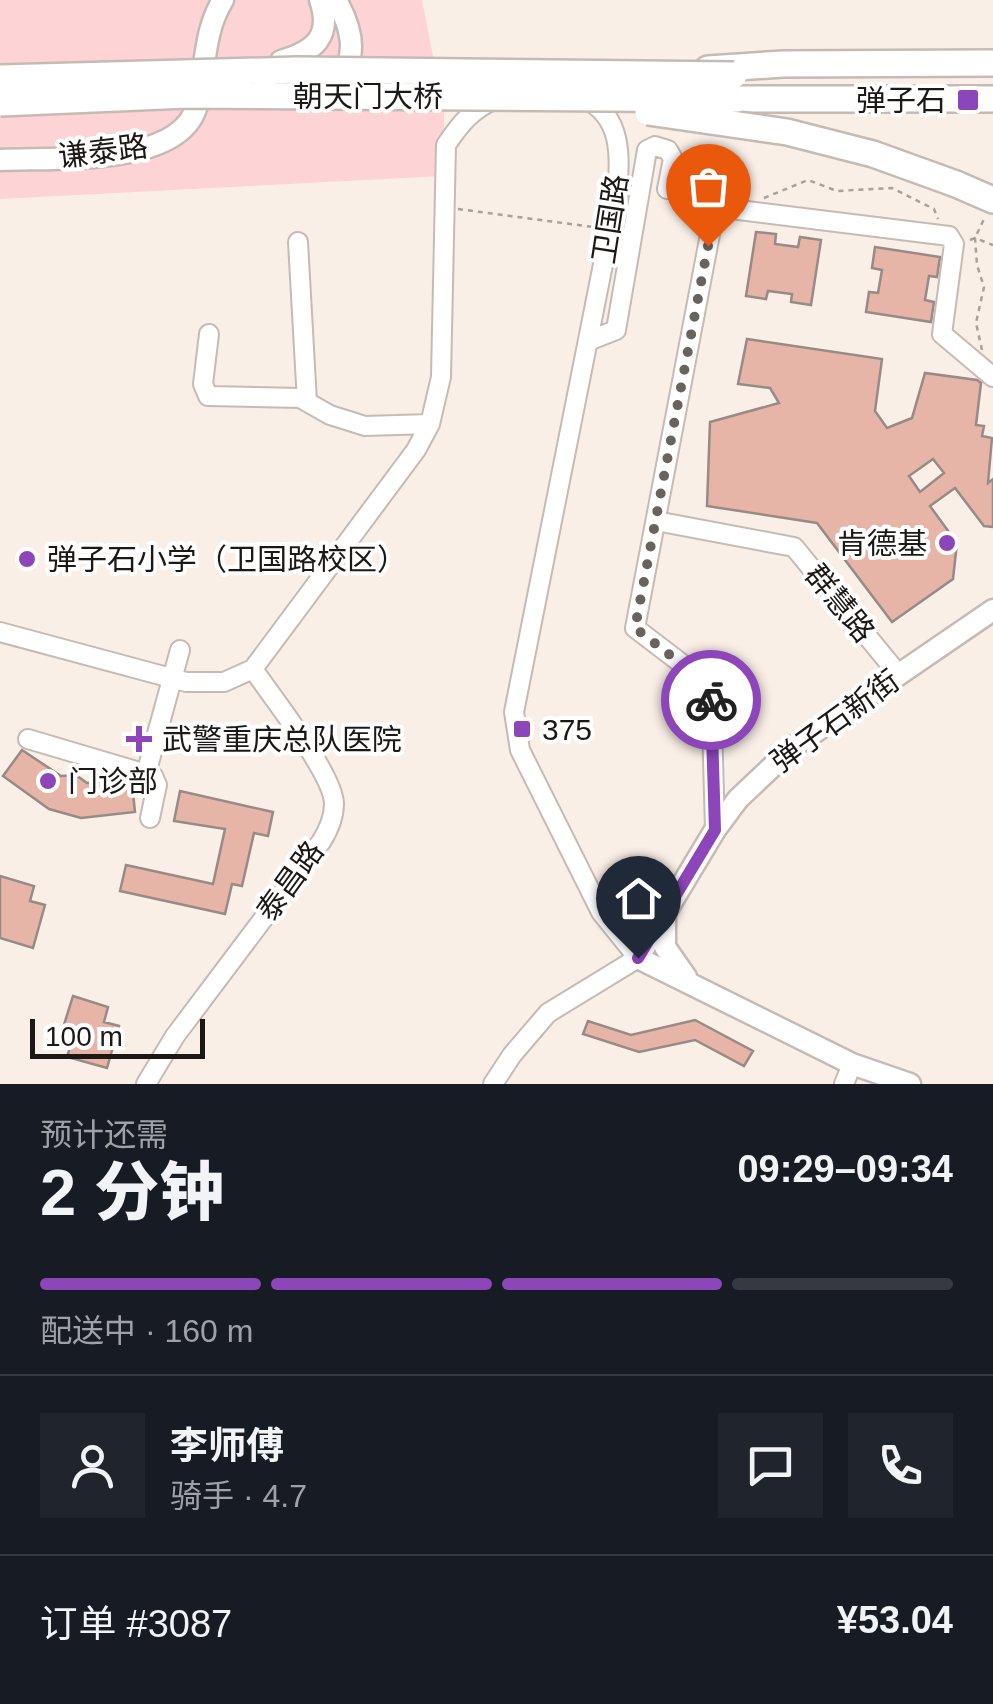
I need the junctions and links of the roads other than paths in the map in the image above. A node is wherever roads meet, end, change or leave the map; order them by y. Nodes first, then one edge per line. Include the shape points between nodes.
1 (222, 0) edge
2 (320, 0) edge
3 (336, 0) edge
4 (281, 61) dead end
5 (993, 63) edge
6 (993, 75) edge
7 (0, 78) edge
8 (736, 80) junction
9 (529, 96) junction
10 (290, 100) dead end
11 (993, 100) edge
12 (0, 103) edge
13 (0, 160) edge
14 (724, 162) dead end
15 (667, 189) road end
16 (990, 206) edge
17 (715, 207) junction
18 (298, 242) dead end
19 (209, 334) dead end
20 (588, 342) junction
21 (990, 375) edge
22 (306, 402) junction
23 (430, 424) junction
24 (656, 521) junction
25 (993, 610) edge
26 (0, 632) edge
27 (180, 650) dead end
28 (253, 669) junction
29 (899, 675) junction
30 (172, 678) junction
31 (28, 739) dead end
32 (146, 774) junction
33 (150, 818) dead end
34 (715, 830) junction
35 (666, 912) junction
36 (638, 958) junction
37 (694, 986) junction
38 (848, 1074) edge
39 (146, 1084) edge
40 (493, 1084) edge
41 (910, 1084) edge

1 - 13 main road, 谦泰路 via 209,30 196,109 176,137 143,151
2 - 4 main road via 319,39 304,54
3 - 10 main road via 352,44 344,73 320,92
5 - 8 highway
6 - 8 highway
7 - 8 highway, 朝天门大桥, bridge via 297,70
8 - 9 highway, 朝天门大桥, bridge
8 - 11 highway
9 - 12 highway, 朝天门大桥, bridge via 187,95
9 - 16 highway, bridge via 787,132 956,184
14 - 17 street
15 - 20 street via 673,159 655,146 647,150 616,330
17 - 21 street via 949,239 942,334
17 - 24 street
18 - 22 street
19 - 22 street via 203,384 208,396
20 - 23 street, 卫国路 via 620,165 618,141 608,116 589,100 507,94 460,123 446,145 441,377
20 - 36 street, 卫国路 via 515,732 601,912
22 - 23 street via 365,426
23 - 28 street, 卫国路
24 - 29 street, 群慧路 via 794,547
24 - 34 street via 635,628 710,686
25 - 29 main road, 弹子石新街
26 - 30 street
27 - 30 street
28 - 30 street via 206,684
28 - 39 street, 泰昌路 via 328,780 332,818
29 - 34 main road, 弹子石新街 via 793,747
30 - 32 street
31 - 32 street
32 - 33 street via 157,785
34 - 35 main road, 弹子石新街
35 - 36 main road, 弹子石新街
35 - 37 main road via 665,947
36 - 37 main road
36 - 40 street via 548,1013
37 - 38 main road
38 - 41 main road

